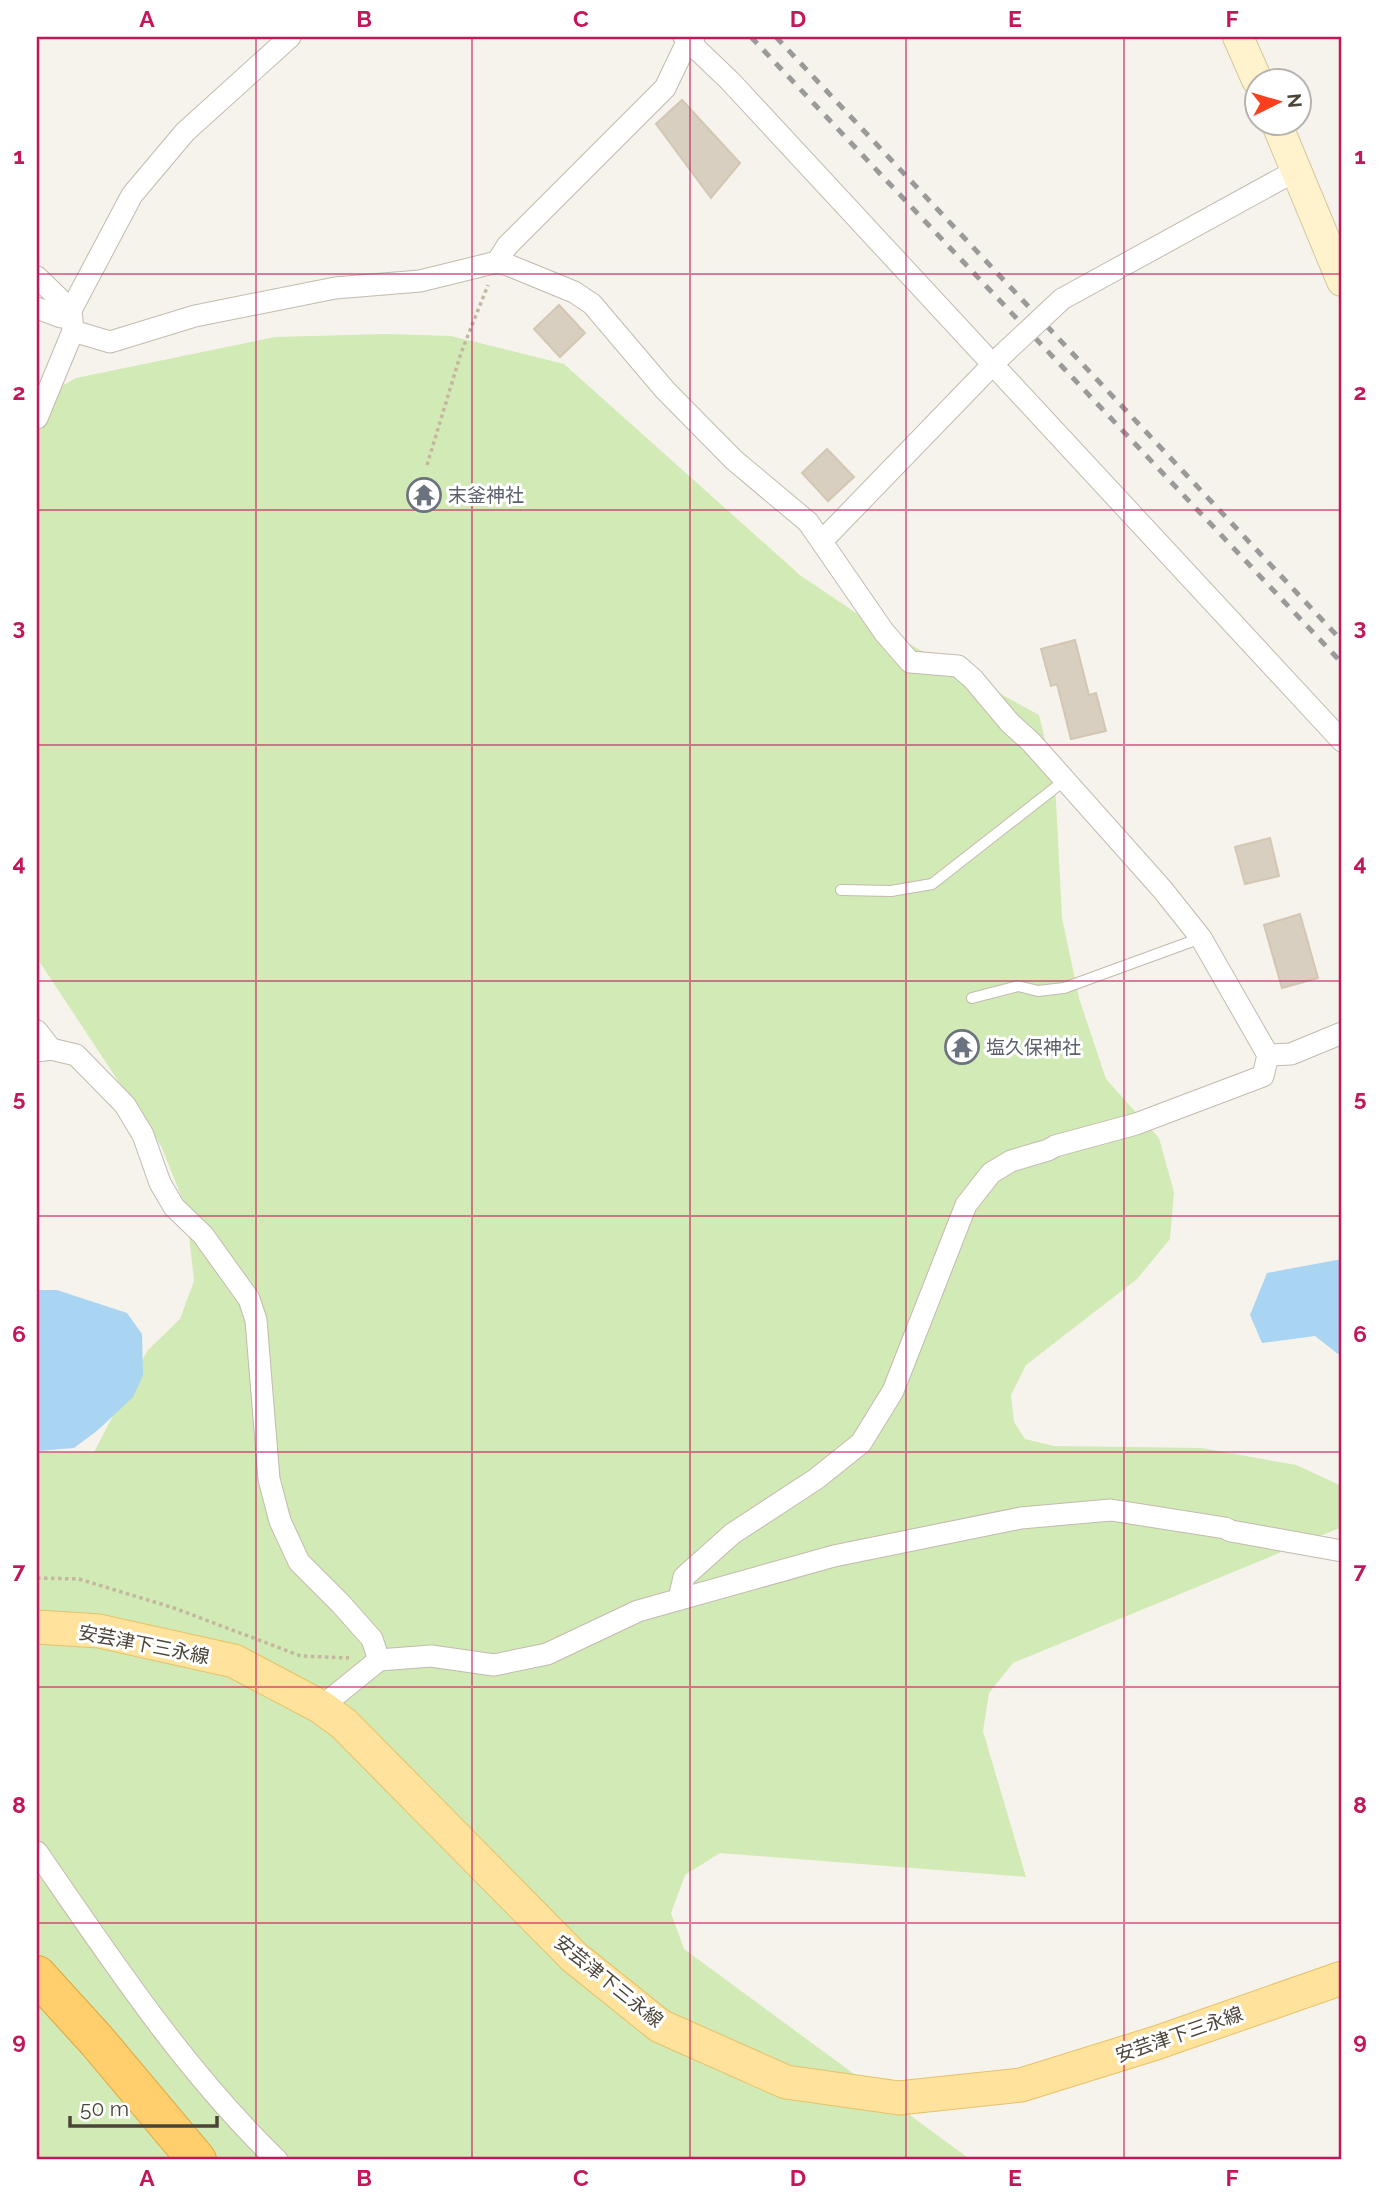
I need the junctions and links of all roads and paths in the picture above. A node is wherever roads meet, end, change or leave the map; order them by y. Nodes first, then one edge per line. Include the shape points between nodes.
1 (290, 37) edge
2 (1238, 37) edge
3 (688, 38) edge
4 (1251, 66) edge
5 (1282, 136) edge
6 (1297, 170) junction
7 (497, 262) junction
8 (37, 277) edge
9 (1342, 281) edge
10 (37, 308) edge
11 (71, 310) junction
12 (73, 331) junction
13 (997, 361) junction
14 (37, 418) edge
15 (427, 465) dead end
16 (822, 540) junction
17 (1342, 741) edge
18 (1065, 780) junction
19 (841, 890) dead end
20 (1201, 938) junction
21 (972, 998) dead end
22 (37, 1031) edge
23 (1342, 1034) edge
24 (44, 1050) edge
25 (1268, 1055) junction
26 (1342, 1551) edge
27 (37, 1578) edge
28 (678, 1599) junction
29 (37, 1627) edge
30 (379, 1660) junction
31 (321, 1707) junction
32 (37, 1852) edge
33 (37, 1975) edge
34 (1342, 1978) edge
35 (197, 2160) edge
36 (277, 2160) edge

1 - 11 street via 185,132 132,195
2 - 4 street
3 - 7 street via 665,88 507,246
3 - 13 street
5 - 6 street
6 - 9 street
6 - 13 street, bridge via 1062,299
7 - 12 street via 420,281 335,288 195,316 110,342
7 - 15 path via 461,353
7 - 16 street via 574,292 592,304 708,434 808,522
8 - 11 street
10 - 11 street via 61,317
11 - 12 street
12 - 14 street
13 - 16 street
13 - 17 street
16 - 18 street via 884,632 910,662 958,666
18 - 19 lane via 932,884 891,891
18 - 20 street
20 - 21 lane via 1064,988 1038,991 1018,986
20 - 25 street
22 - 24 street
23 - 25 street via 1291,1054
24 - 30 street via 76,1055 125,1105 144,1135 160,1183 174,1207 203,1235 249,1299 256,1320 268,1479 280,1521 299,1562 372,1639
25 - 28 street via 1263,1076 1136,1124 1012,1161 991,1174 965,1205 893,1391 861,1443 732,1534 684,1577
26 - 28 street via 1111,1510 1021,1518 861,1551
27 - 30 path via 79,1579 174,1608 301,1656
28 - 30 street via 638,1611 547,1654 494,1665 431,1656
29 - 31 main road, 安芸津下三永線 via 99,1631 234,1661
30 - 31 street
31 - 34 main road, 安芸津下三永線 via 344,1724 573,1957 660,2026 786,2082 899,2098 1021,2085
32 - 36 street via 150,2015
33 - 35 highway

